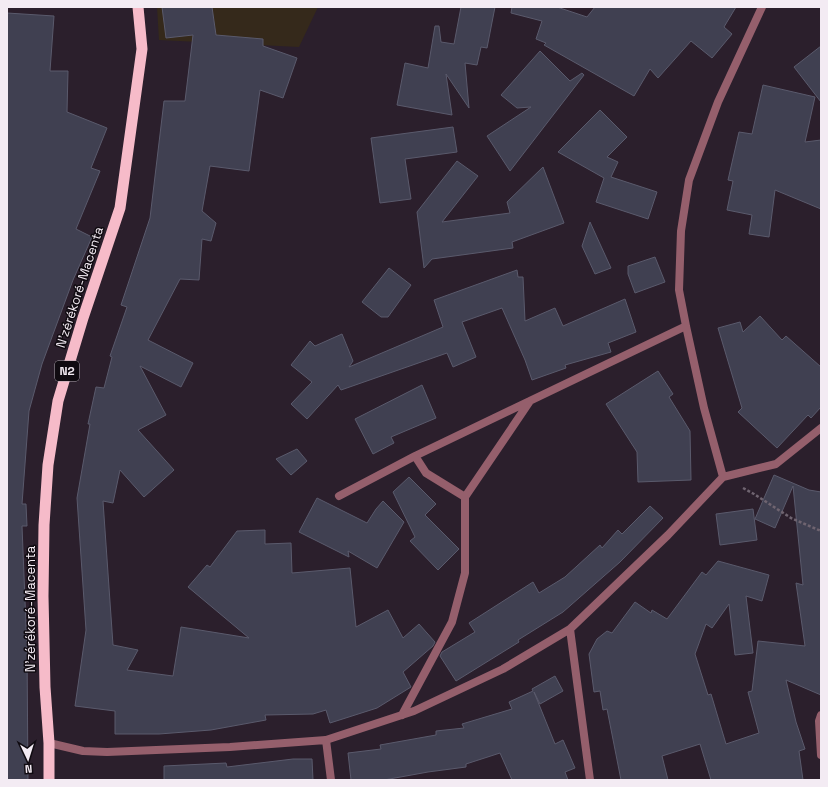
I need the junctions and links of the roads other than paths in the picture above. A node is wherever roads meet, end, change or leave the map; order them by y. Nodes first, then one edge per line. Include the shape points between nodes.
1 (138, 7) edge
2 (762, 7) edge
3 (686, 326) junction
4 (530, 402) junction
5 (821, 428) edge
6 (414, 456) junction
7 (723, 477) junction
8 (339, 496) dead end
9 (465, 497) junction
10 (570, 629) junction
11 (402, 715) junction
12 (821, 715) edge
13 (326, 740) junction
14 (49, 743) junction
15 (821, 755) edge
16 (49, 780) edge
17 (57, 780) edge
18 (331, 780) edge
19 (590, 780) edge

1 - 14 highway, N'zérékoré-Macenta / N2 via 142,49 120,208 58,401 48,465 43,596
2 - 3 street via 718,102 689,180 681,231 680,290
3 - 4 street
3 - 7 street via 704,408
4 - 6 street
4 - 9 street
5 - 7 street via 776,464
6 - 8 street
6 - 9 street via 426,473
7 - 10 street via 668,535
9 - 11 street via 465,573 452,622
10 - 11 street via 503,669
10 - 19 street
11 - 13 street
12 - 15 street
13 - 14 street via 107,752 83,751
13 - 18 street
14 - 16 highway, N2
14 - 17 highway, N2

